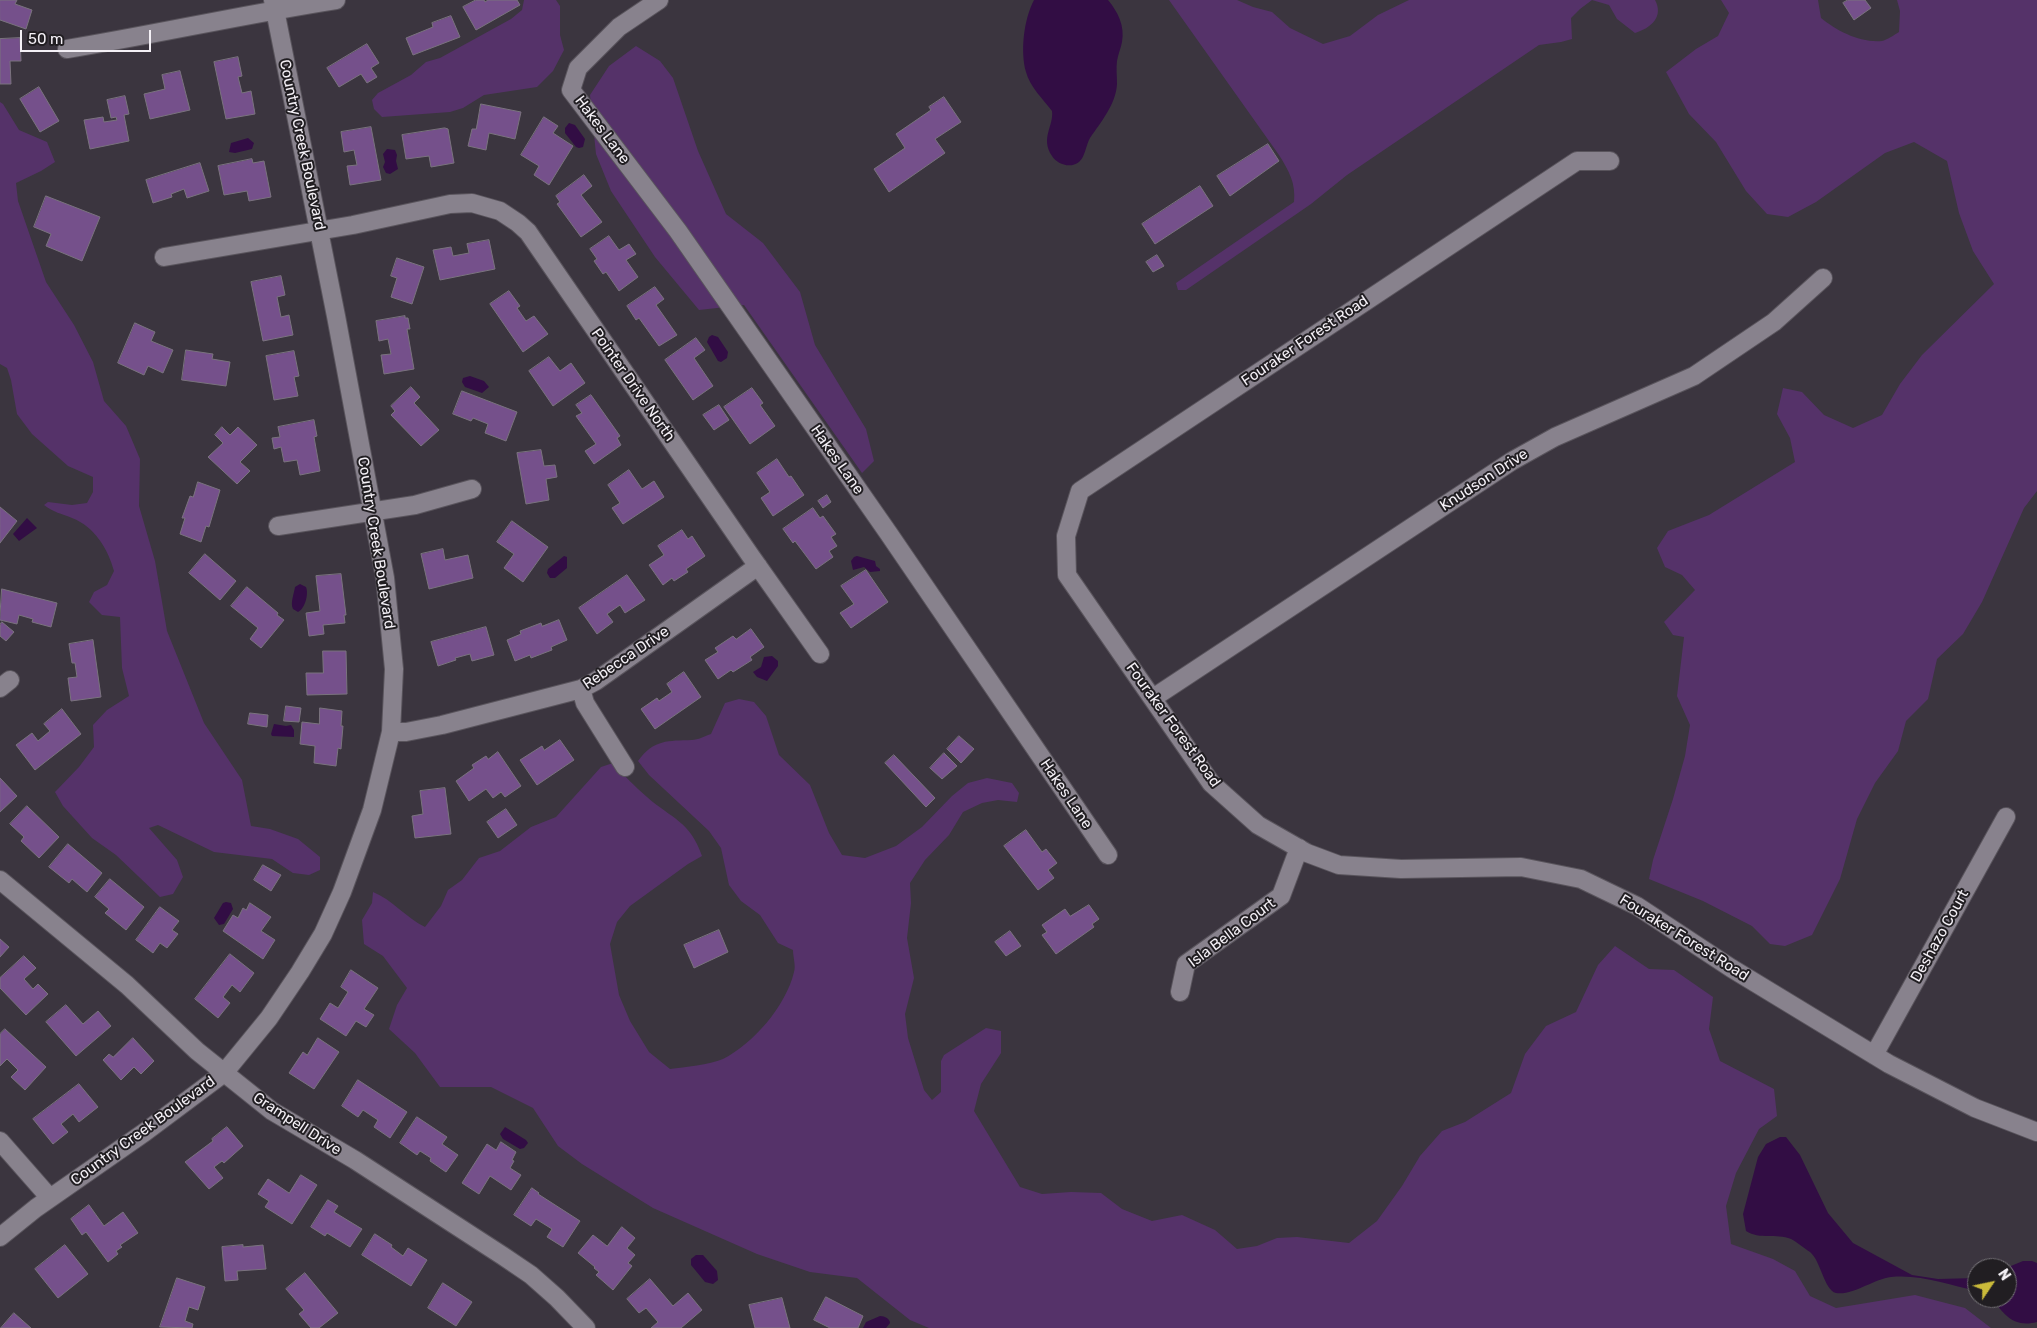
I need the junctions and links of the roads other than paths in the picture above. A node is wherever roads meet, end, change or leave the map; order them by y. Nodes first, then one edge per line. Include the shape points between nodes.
1 (336, 0) edge
2 (659, 0) edge
3 (274, 5) edge
4 (67, 49) dead end
5 (1610, 161) dead end
6 (319, 230) junction
7 (164, 257) dead end
8 (1824, 278) dead end
9 (472, 489) dead end
10 (372, 512) junction
11 (278, 526) dead end
12 (758, 566) junction
13 (820, 654) dead end
14 (581, 689) junction
15 (1152, 698) junction
16 (391, 732) junction
17 (625, 767) dead end
18 (2006, 817) dead end
19 (1298, 848) junction
20 (1108, 855) dead end
21 (0, 880) edge
22 (1180, 992) dead end
23 (1874, 1055) junction
24 (224, 1072) junction
25 (2037, 1132) edge
26 (0, 1141) edge
27 (50, 1198) junction
28 (0, 1237) edge
29 (586, 1328) edge

1 - 3 street
2 - 20 street, Hakes Lane via 619,27 578,68 571,90 678,231 890,534
3 - 4 street
3 - 6 street, Country Creek Boulevard
5 - 15 street, Fouraker Forest Road via 1577,160 1080,491 1066,536 1068,575
6 - 7 street, Pointer Drive North
6 - 10 street, Country Creek Boulevard
6 - 12 street, Pointer Drive North via 450,204 472,203 500,211 518,223 528,232
8 - 15 street, Knudson Drive via 1774,322 1694,376 1555,437 1512,460
9 - 10 street via 415,505
10 - 11 street
10 - 16 street, Country Creek Boulevard via 392,637
12 - 13 street, Pointer Drive North
12 - 14 street, Rebecca Drive
14 - 16 street, Rebecca Drive via 442,725
14 - 17 street via 585,703
15 - 19 street, Fouraker Forest Road via 1211,783 1258,826
16 - 24 street, Country Creek Boulevard via 372,810 323,934 269,1018
18 - 23 street, Deshazo Court
19 - 22 street, Isla Bella Court via 1281,896 1186,964
19 - 23 street, Fouraker Forest Road via 1339,865 1400,869 1521,867 1581,879 1637,906
21 - 24 street, Grampell Drive via 127,985
23 - 25 street, Fouraker Forest Road via 1975,1108
24 - 27 street, Country Creek Boulevard
24 - 29 street, Grampell Drive via 272,1110 517,1265 558,1298
26 - 27 street
27 - 28 street, Country Creek Boulevard

